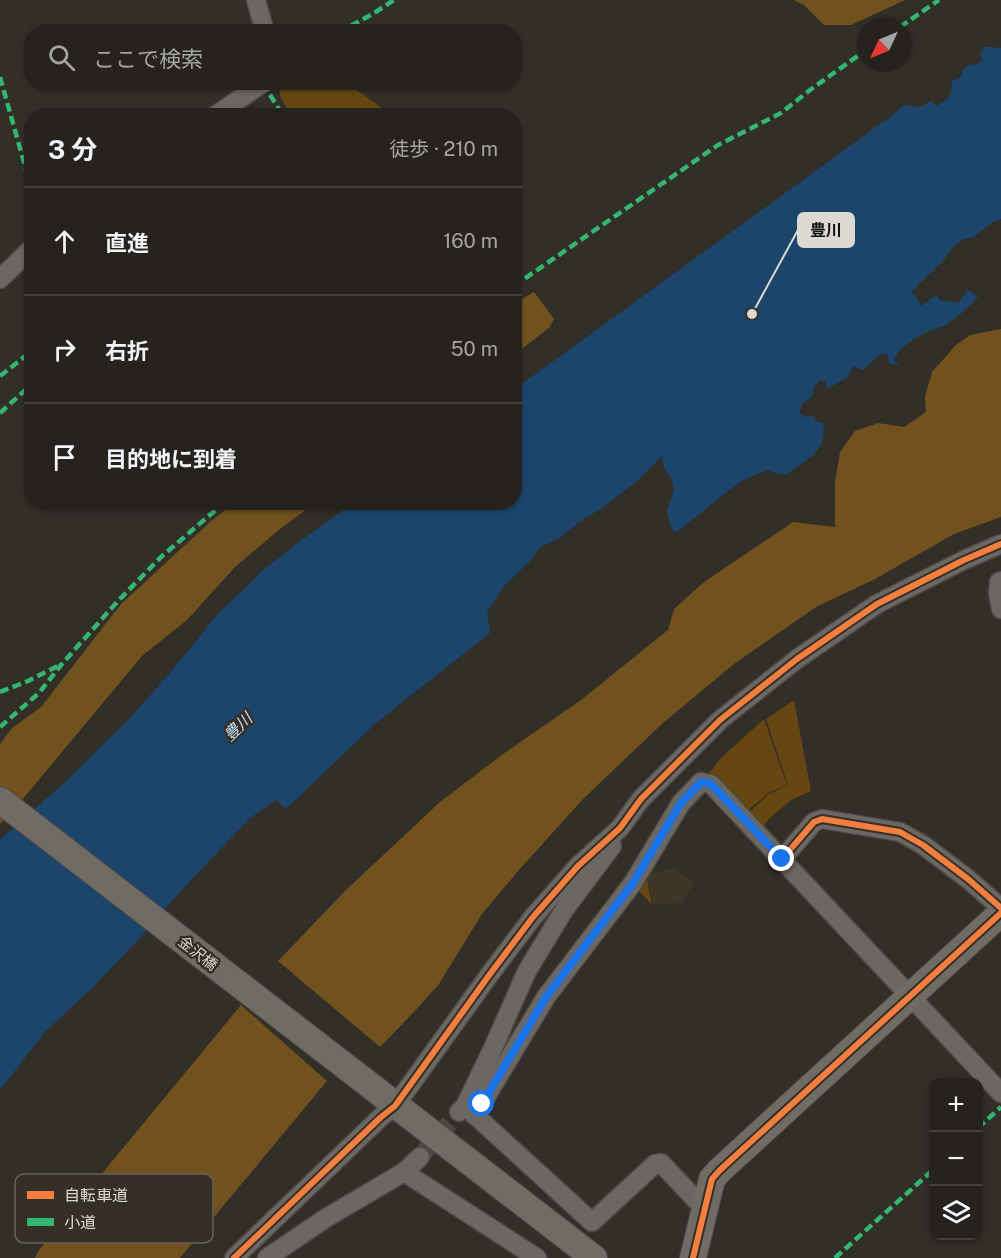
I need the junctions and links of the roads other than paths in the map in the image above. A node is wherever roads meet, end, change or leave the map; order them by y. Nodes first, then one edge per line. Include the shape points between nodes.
1 (256, 0) edge
2 (264, 24) edge
3 (252, 90) edge
4 (227, 108) edge
5 (24, 256) edge
6 (0, 279) edge
7 (1001, 544) edge
8 (1001, 581) edge
9 (1001, 609) edge
10 (0, 800) edge
11 (620, 828) junction
12 (782, 859) junction
13 (1001, 908) edge
14 (1001, 913) edge
15 (910, 996) junction
16 (1001, 1093) edge
17 (395, 1106) junction
18 (466, 1111) junction
19 (420, 1157) tunnel mouth
20 (404, 1172) junction
21 (705, 1205) junction
22 (234, 1258) edge
23 (267, 1258) edge
24 (537, 1258) edge
25 (594, 1258) edge
26 (693, 1258) edge

1 - 2 street
3 - 4 street
5 - 6 street
7 - 11 street via 877,604 797,659 720,720 641,799
8 - 9 street
10 - 17 main road, 金沢橋
11 - 17 street via 578,866 533,917
11 - 18 street via 610,849 564,910 527,971
12 - 13 street via 814,822 822,819 900,832 968,879
12 - 15 street
12 - 18 street via 711,784 701,782 681,803 633,883
14 - 15 main road
15 - 16 street
15 - 21 main road via 720,1170 712,1179
17 - 22 street
17 - 25 main road, 金沢橋
18 - 21 street via 592,1222 655,1164 661,1163
19 - 20 street
20 - 23 street
20 - 24 street
21 - 26 main road

